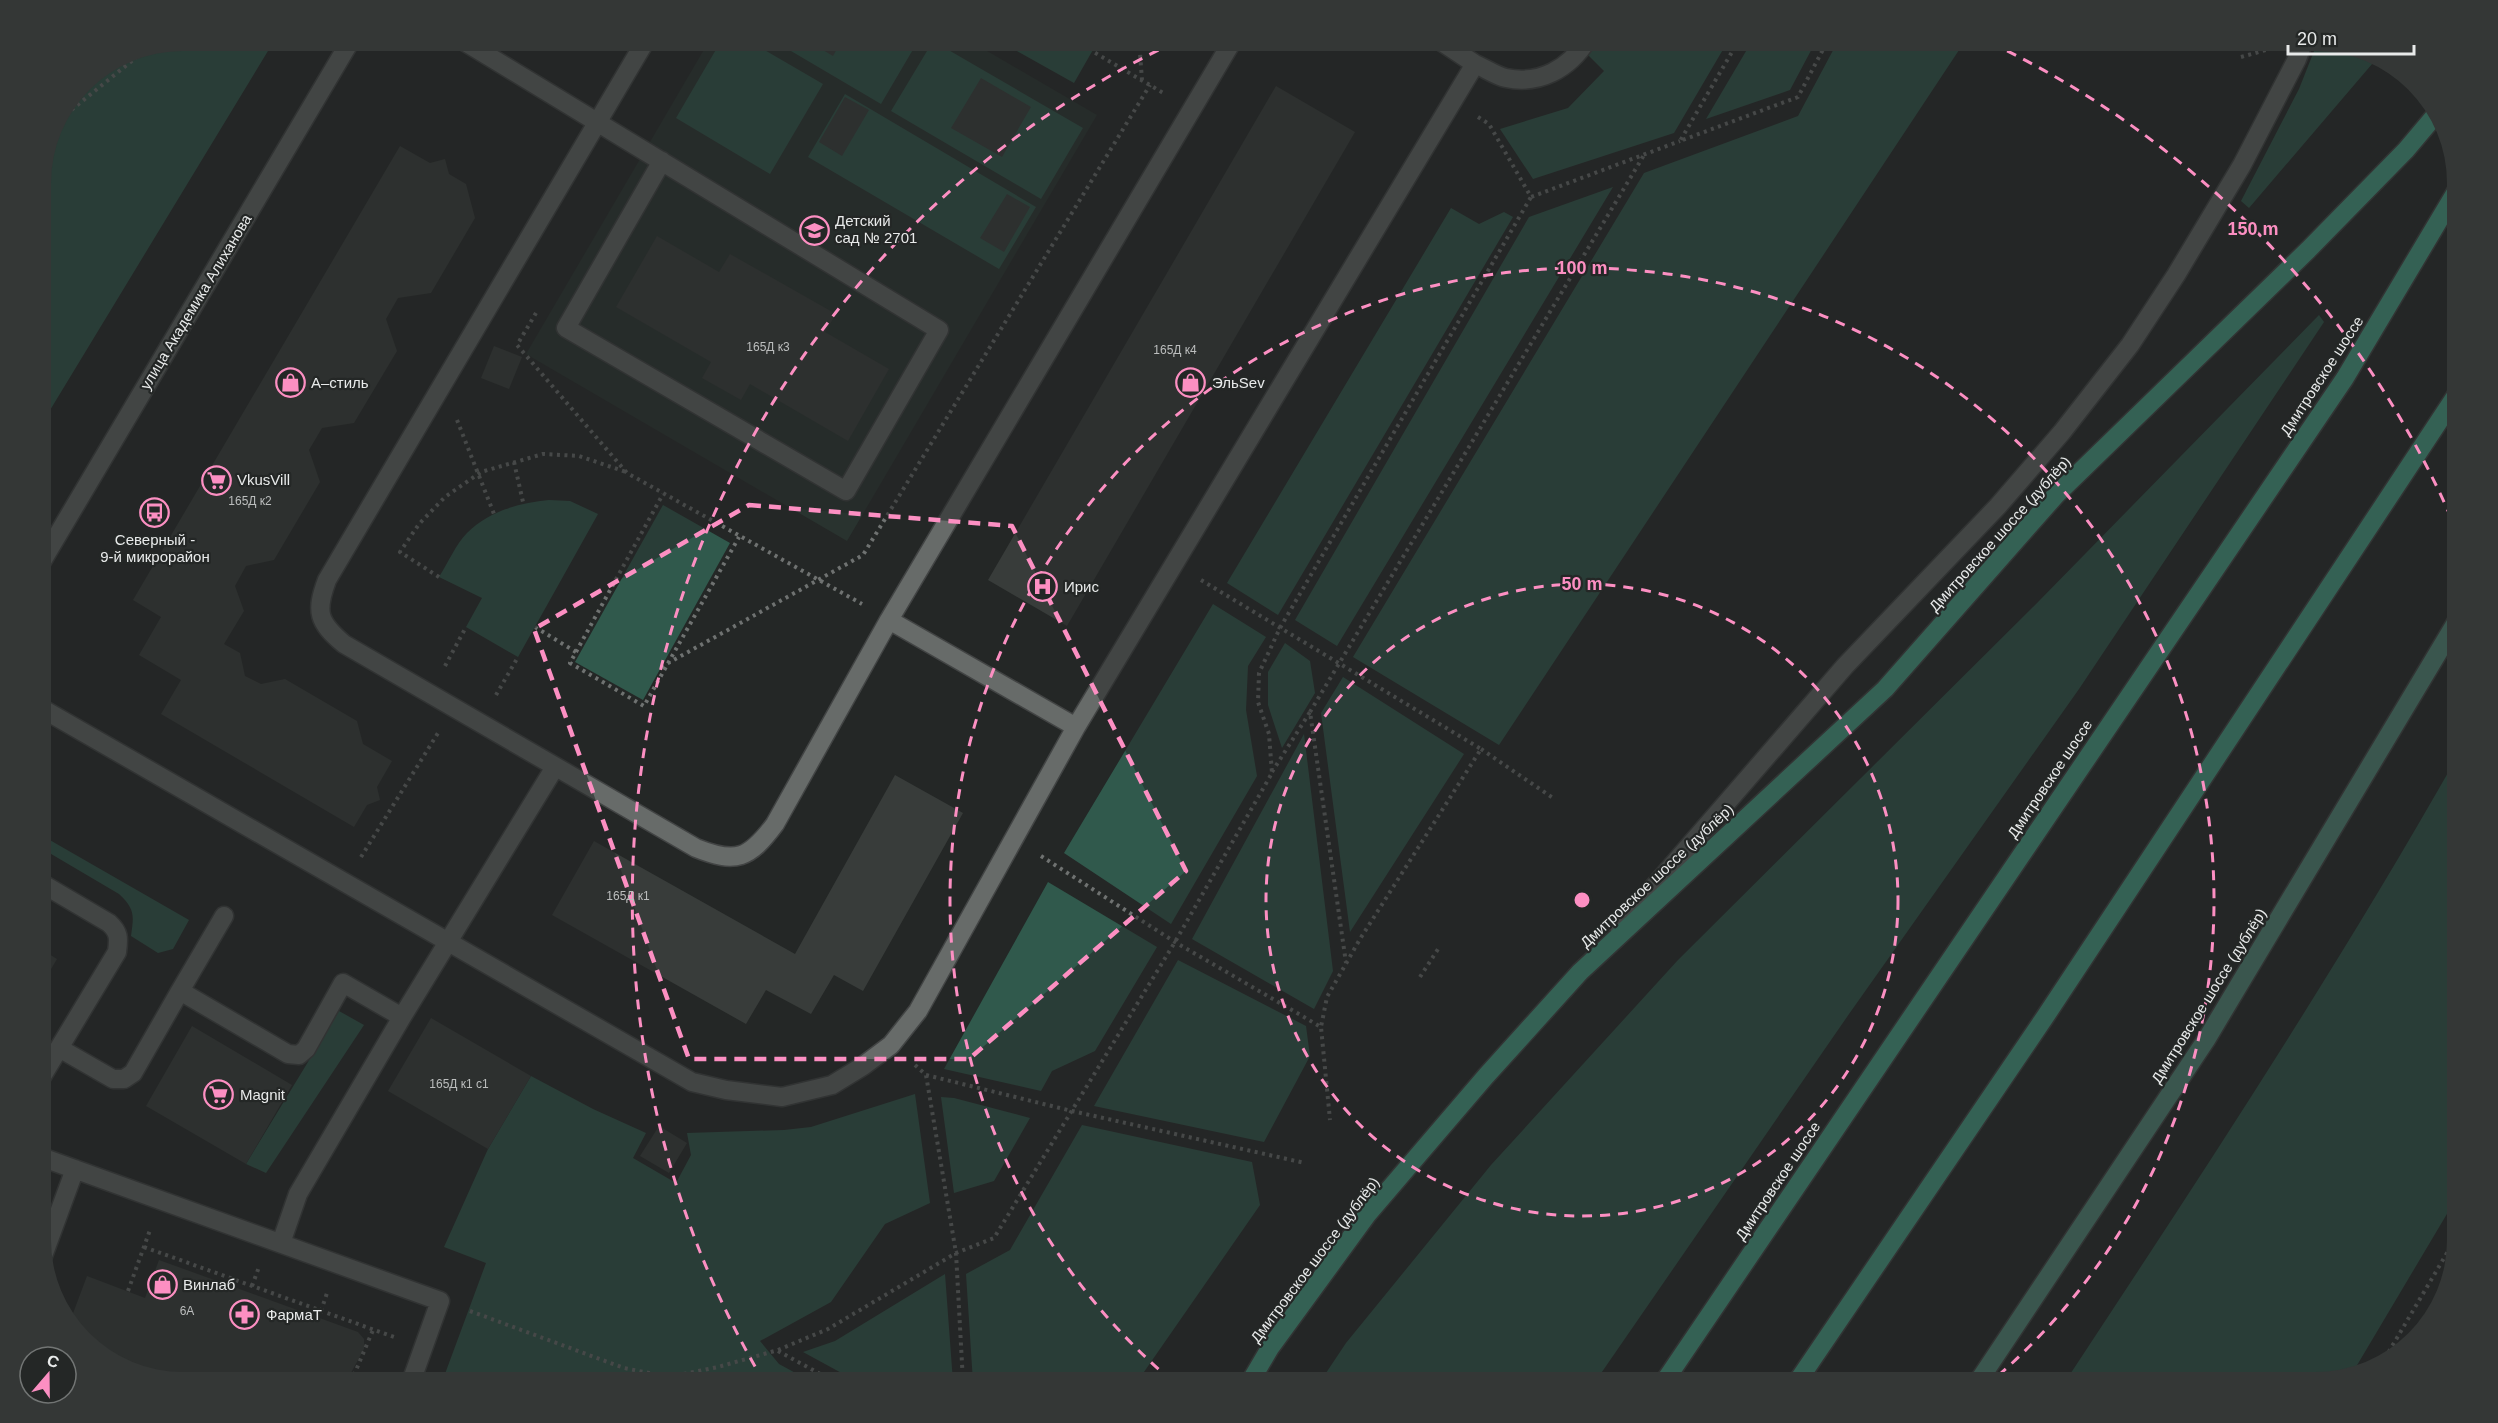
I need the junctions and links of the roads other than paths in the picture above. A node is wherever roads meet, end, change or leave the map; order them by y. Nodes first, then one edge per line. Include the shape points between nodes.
1 (344, 51) edge
2 (480, 51) edge
3 (639, 51) edge
4 (1227, 51) edge
5 (1456, 51) edge
6 (1577, 51) edge
7 (2300, 51) edge
8 (1475, 64) junction
9 (2431, 121) edge
10 (597, 122) junction
11 (662, 161) junction
12 (2447, 207) edge
13 (2447, 409) edge
14 (51, 546) edge
15 (889, 620) junction
16 (2447, 638) edge
17 (51, 714) edge
18 (1076, 727) junction
19 (555, 766) junction
20 (51, 889) edge
21 (224, 916) dead end
22 (449, 941) junction
23 (1580, 972) junction
24 (180, 991) junction
25 (402, 1017) junction
26 (58, 1048) junction
27 (51, 1060) edge
28 (51, 1161) edge
29 (75, 1169) junction
30 (51, 1234) edge
31 (280, 1243) junction
32 (415, 1372) edge
33 (1257, 1372) edge
34 (1671, 1372) edge
35 (1804, 1372) edge
36 (1985, 1372) edge

1 - 14 street, улица Академика Алиханова
2 - 10 street
3 - 10 street
4 - 15 street
5 - 8 street
6 - 8 street via 1556,73 1533,79 1504,78
7 - 23 street, Дмитровское шоссе (дублёр) via 2242,165 2176,275 2062,432 1998,506 1845,666
8 - 18 street
9 - 23 highway, Дмитровское шоссе (дублёр) via 2308,250 2056,495 1885,689
10 - 11 street
10 - 19 street via 327,580 319,601 321,618 344,644
11 - 11 street via 566,328 846,490 939,330
12 - 34 highway, Дмитровское шоссе via 2345,378
13 - 35 highway via 2045,1017
15 - 18 street
15 - 19 street via 775,824 760,844 742,855 721,858 696,848
16 - 36 main road, Дмитровское шоссе (дублёр) via 2206,1040
17 - 22 street
18 - 22 street via 918,1011 891,1045 832,1085 782,1097 692,1082
19 - 22 street
20 - 26 street via 109,923 119,940 117,952
21 - 24 street
22 - 25 street
23 - 33 highway, Дмитровское шоссе (дублёр) via 1367,1215 1270,1348
24 - 25 street via 288,1054 299,1055 306,1049 343,983
24 - 26 street via 134,1072 124,1079 113,1079
25 - 31 street via 298,1194
26 - 27 street
28 - 29 street
29 - 30 street
29 - 31 street
31 - 32 street via 440,1301

